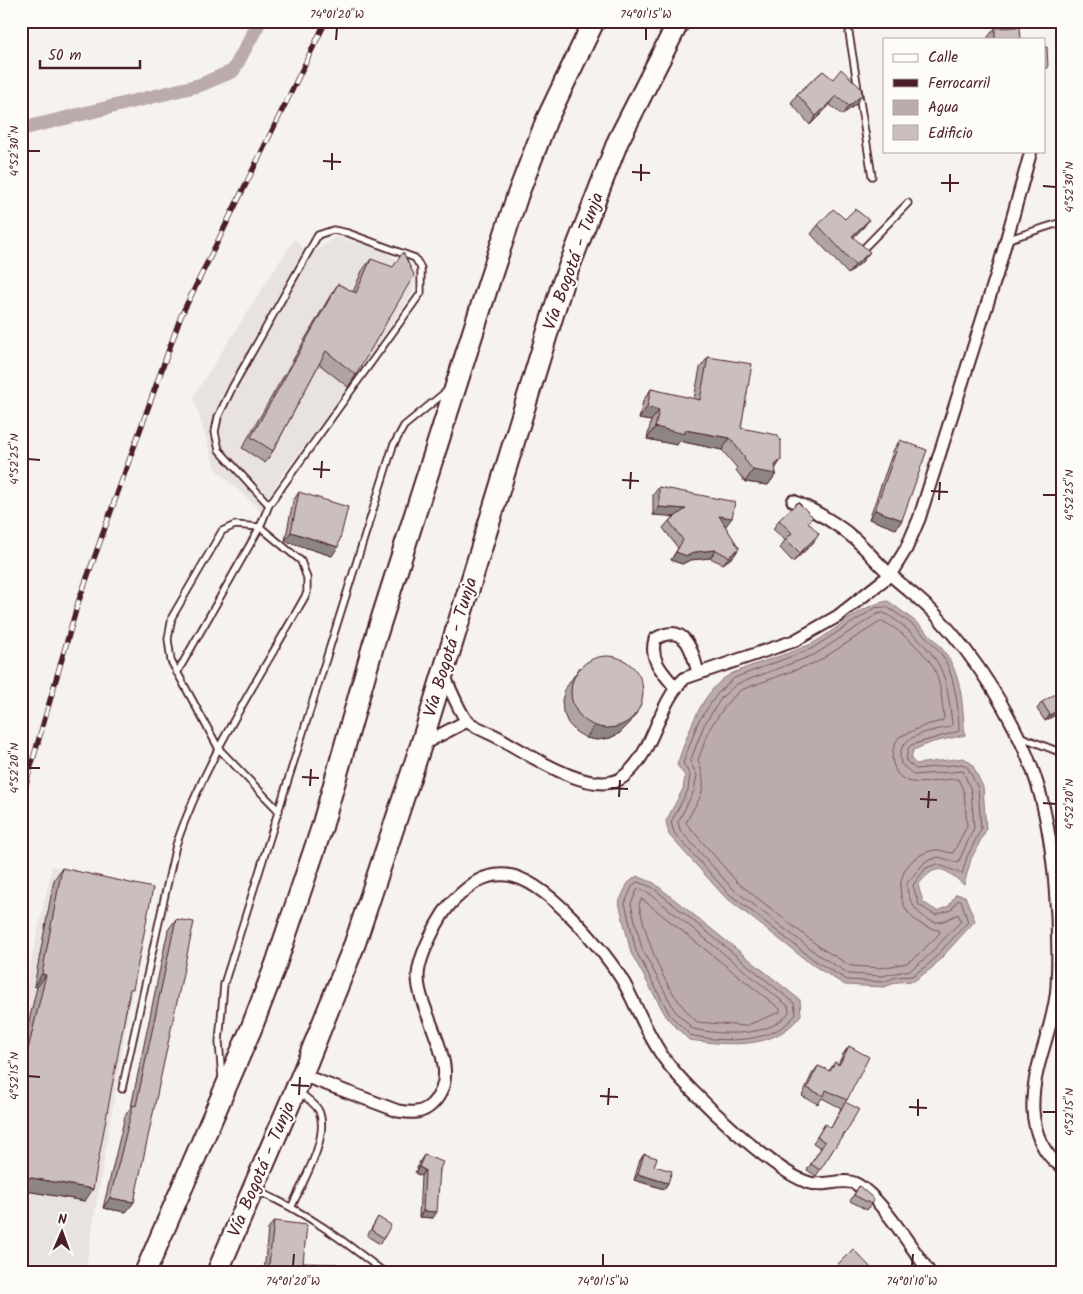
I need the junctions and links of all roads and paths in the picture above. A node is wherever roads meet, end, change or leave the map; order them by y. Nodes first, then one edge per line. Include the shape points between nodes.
1 (594, 21) edge
2 (679, 21) edge
3 (849, 33) dead end
4 (1031, 152) edge
5 (872, 176) dead end
6 (908, 203) dead end
7 (1062, 222) edge
8 (1006, 240) junction
9 (865, 247) edge
10 (458, 382) junction
11 (793, 501) dead end
12 (269, 504) junction
13 (260, 527) junction
14 (890, 575) junction
15 (442, 671) junction
16 (177, 673) junction
17 (698, 673) junction
18 (675, 687) junction
19 (467, 721) junction
20 (1017, 735) junction
21 (421, 745) junction
22 (219, 749) junction
23 (1062, 754) edge
24 (279, 811) junction
25 (299, 1082) junction
26 (122, 1089) dead end
27 (223, 1094) junction
28 (1062, 1167) edge
29 (252, 1190) junction
30 (292, 1206) junction
31 (144, 1273) edge
32 (217, 1273) edge
33 (385, 1273) edge
34 (930, 1273) edge

1 - 10 highway via 551,110 518,194
2 - 15 highway, Vía Bogotá - Tunja via 618,141 562,285
3 - 5 lane
4 - 8 street
6 - 9 lane
7 - 8 lane
8 - 14 street via 919,519
10 - 24 lane via 404,426 392,446
10 - 27 highway via 373,646 322,827 252,1029
11 - 14 street via 816,512 854,539
12 - 12 lane via 421,293 421,268 415,258 348,232 333,230 318,235 233,386 218,416 215,432 219,450
12 - 13 lane
13 - 16 lane
13 - 16 lane via 235,525 222,531 172,617 168,639 171,661
13 - 22 lane via 301,561 307,578 307,593
14 - 17 street via 838,616 801,638
14 - 20 street via 935,614 965,649
15 - 19 street
15 - 21 highway, Vía Bogotá - Tunja
16 - 22 lane
17 - 18 street
17 - 18 street via 691,648 683,637 670,633 655,639 653,659
18 - 19 street via 633,768 622,779 606,783 568,775
19 - 21 street
20 - 23 lane
20 - 28 street via 1034,775 1046,825 1057,935 1057,989 1033,1088 1033,1112 1038,1138 1052,1160
21 - 25 highway, Vía Bogotá - Tunja via 355,943
22 - 24 lane
22 - 26 lane via 189,807 176,845
24 - 27 lane via 224,984 219,1042
25 - 29 highway, Vía Bogotá - Tunja
25 - 30 lane via 319,1109 322,1123 321,1139
25 - 34 street via 398,1111 414,1114 428,1108 439,1098 444,1083 444,1060 422,1000 418,977 421,953 451,902 471,884 485,876 508,875 526,880 582,927 623,983 665,1060 702,1101 788,1173 811,1184 853,1182 863,1189 880,1206
27 - 31 highway
29 - 30 lane
29 - 32 highway, Vía Bogotá - Tunja
30 - 33 lane

